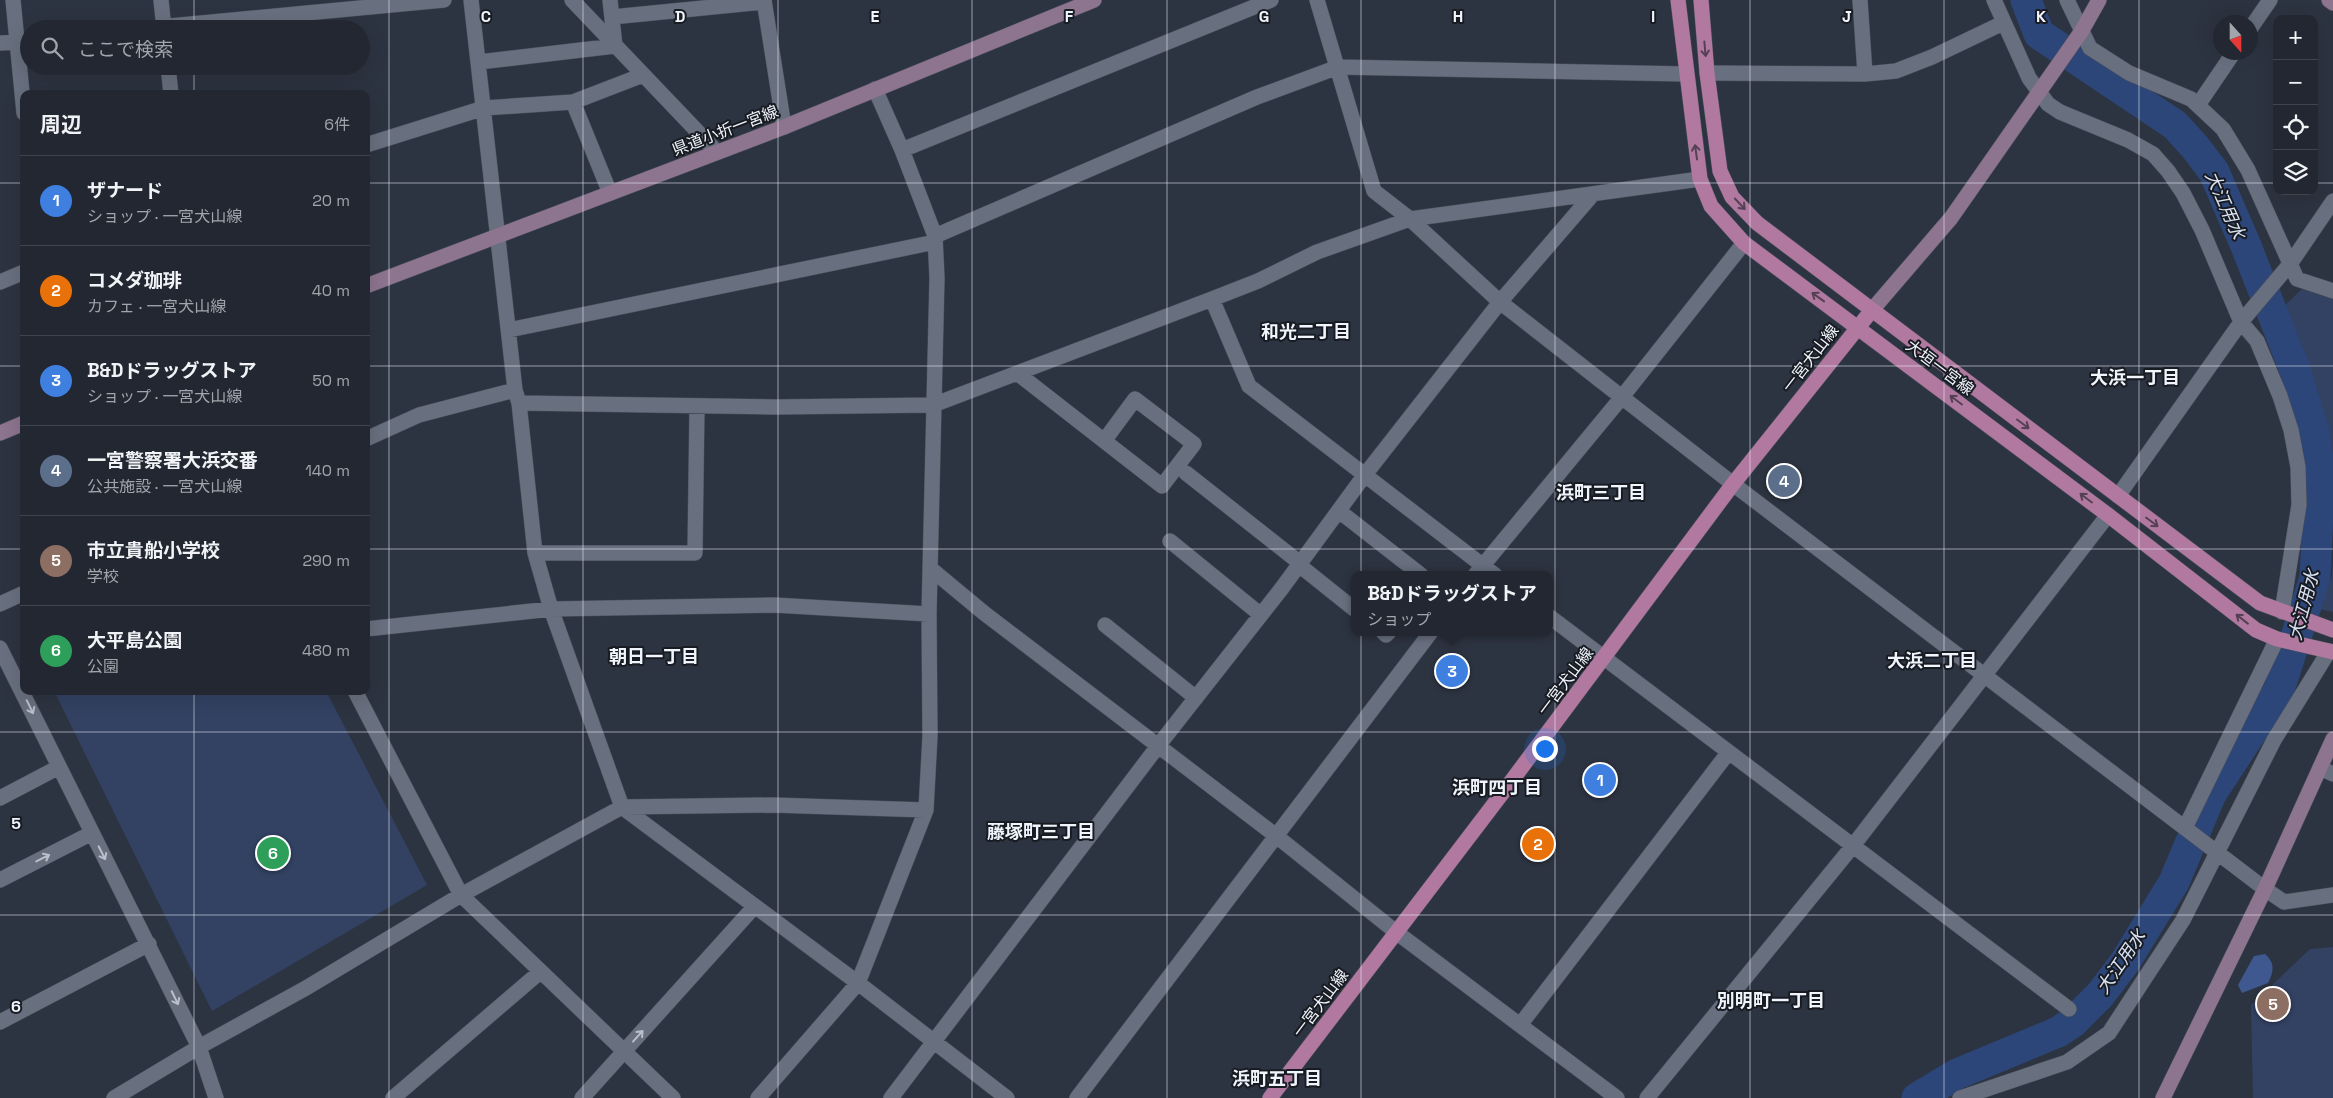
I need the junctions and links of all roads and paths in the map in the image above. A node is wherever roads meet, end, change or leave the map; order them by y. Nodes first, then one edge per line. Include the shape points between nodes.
1 (13, 0) edge
2 (161, 0) edge
3 (444, 0) edge
4 (472, 0) edge
5 (572, 0) edge
6 (610, 0) edge
7 (1094, 0) edge
8 (1271, 0) edge
9 (1317, 0) edge
10 (1678, 0) edge
11 (1701, 0) edge
12 (1860, 0) edge
13 (1994, 0) edge
14 (2067, 0) edge
15 (2099, 0) edge
16 (2270, 0) edge
17 (2329, 0) edge
18 (764, 1) edge
19 (2333, 2) edge
20 (612, 17) junction
21 (2258, 17) edge
22 (163, 20) edge
23 (237, 20) edge
24 (2003, 23) junction
25 (20, 29) edge
26 (2081, 32) junction
27 (20, 41) edge
28 (0, 44) edge
29 (615, 46) junction
30 (2229, 60) edge
31 (478, 62) junction
32 (1338, 67) junction
33 (1707, 73) junction
34 (1685, 74) junction
35 (1865, 74) junction
36 (23, 75) edge
37 (169, 75) edge
38 (643, 75) junction
39 (2042, 86) junction
40 (875, 89) junction
41 (24, 90) edge
42 (171, 90) edge
43 (573, 102) junction
44 (2198, 105) junction
45 (484, 108) junction
46 (784, 127) junction
47 (370, 144) edge
48 (902, 150) junction
49 (717, 152) junction
50 (1700, 179) junction
51 (610, 193) junction
52 (1593, 194) junction
53 (2333, 201) edge
54 (1410, 219) junction
55 (499, 234) junction
56 (935, 239) junction
57 (1744, 243) junction
58 (2290, 264) junction
59 (20, 274) edge
60 (0, 282) edge
61 (370, 284) edge
62 (2333, 291) edge
63 (1212, 299) junction
64 (1500, 302) junction
65 (1872, 310) junction
66 (2241, 322) junction
67 (1857, 326) junction
68 (509, 330) junction
69 (1017, 373) junction
70 (517, 396) junction
71 (1622, 397) junction
72 (933, 405) junction
73 (697, 406) junction
74 (20, 425) edge
75 (0, 433) edge
76 (370, 437) edge
77 (1104, 441) junction
78 (1186, 473) dead end
79 (1364, 476) junction
80 (1732, 484) junction
81 (2118, 496) junction
82 (1339, 510) junction
83 (2108, 515) junction
84 (1170, 541) dead end
85 (535, 553) junction
86 (1300, 564) junction
87 (930, 569) junction
88 (1479, 570) edge
89 (1416, 571) edge
90 (20, 595) edge
91 (0, 604) edge
92 (1351, 607) edge
93 (551, 609) junction
94 (2286, 613) junction
95 (929, 614) junction
96 (1261, 615) junction
97 (1553, 619) edge
98 (1105, 625) dead end
99 (370, 629) edge
100 (2329, 629) edge
101 (1428, 636) edge
102 (2281, 640) junction
103 (0, 648) edge
104 (2328, 651) edge
105 (1604, 659) junction
106 (1986, 675) junction
107 (20, 688) edge
108 (23, 695) edge
109 (357, 695) edge
110 (1196, 698) junction
111 (2333, 740) edge
112 (1158, 746) junction
113 (1728, 753) junction
114 (59, 767) junction
115 (2326, 771) edge
116 (0, 798) edge
117 (622, 807) junction
118 (926, 810) junction
119 (2187, 830) junction
120 (92, 833) junction
121 (1275, 835) junction
122 (1852, 847) junction
123 (2216, 851) junction
124 (0, 880) edge
125 (2265, 889) junction
126 (461, 895) junction
127 (2333, 895) edge
128 (754, 906) junction
129 (1396, 932) junction
130 (148, 944) junction
131 (540, 972) junction
132 (858, 983) junction
133 (2069, 1009) dead end
134 (0, 1022) edge
135 (1520, 1025) junction
136 (933, 1043) junction
137 (199, 1047) junction
138 (623, 1052) junction
139 (114, 1098) edge
140 (216, 1098) edge
141 (393, 1098) edge
142 (582, 1098) edge
143 (673, 1098) edge
144 (758, 1098) edge
145 (891, 1098) edge
146 (1007, 1098) edge
147 (1077, 1098) edge
148 (1270, 1098) edge
149 (1617, 1098) edge
150 (1647, 1098) edge
151 (1960, 1098) edge
152 (2163, 1098) edge

1 - 25 street
2 - 22 street
3 - 23 street
4 - 31 street
5 - 29 street
6 - 20 street
7 - 40 main road, 県道小折一宮線
8 - 48 street
9 - 32 street
10 - 34 main road, 大垣一宮線
11 -> 33 main road, 大垣一宮線
12 - 35 street
13 - 24 street
14 - 26 street
15 - 26 main road
16 - 21 street
17 - 19 main road
18 - 20 street
18 - 46 street
20 - 29 street
24 - 35 street via 1932,58 1896,71
24 - 39 street via 2029,78
26 - 39 main road
26 - 44 street via 2090,48 2129,73 2191,98
27 - 28 street
29 - 31 street
29 - 38 street
30 - 44 street
31 - 45 street
32 - 34 street
32 - 54 street via 1374,191
32 - 56 street via 1257,97
33 - 35 street
33 -> 65 main road, 大垣一宮線 via 1720,171 1732,197 1757,222
50 -> 34 main road, 大垣一宮線
36 - 41 street
37 - 42 street
38 - 43 street
38 - 49 street
39 - 65 main road via 1951,218
39 - 66 street via 2048,104 2060,112 2154,154 2183,193
40 - 46 main road, 県道小折一宮線
40 - 48 street
43 - 45 street
43 - 51 street
44 - 58 street via 2223,129 2248,170
45 - 47 street
45 - 55 street
46 - 49 main road, 県道小折一宮線
48 - 56 street
49 - 51 main road, 県道小折一宮線
50 - 52 street
50 - 57 main road, 大垣一宮線 via 1711,206
51 - 55 main road, 県道小折一宮線
52 - 54 street
52 - 64 street
53 - 58 street
54 - 63 street via 1317,252
54 - 64 street
55 - 61 main road, 県道小折一宮線
55 - 68 street
56 - 68 street
56 - 72 street
67 -> 57 main road, 大垣一宮線
57 - 71 street
58 - 62 street via 2297,278
58 - 66 street
59 - 60 street
63 - 69 street
63 - 79 street via 1249,386
64 - 71 street
64 - 79 street
65 - 67 main road, 一宮犬山線
65 -> 81 main road, 大垣一宮線
66 - 81 street
66 - 94 street via 2257,341 2280,396 2298,467 2299,506
67 - 80 main road, 一宮犬山線
83 -> 67 main road, 大垣一宮線
68 - 70 street
69 - 72 street
69 - 77 street
70 - 73 street
70 - 76 street via 419,415
70 - 85 street
71 - 80 street
71 - 88 street
72 - 73 street
72 - 87 street
73 - 85 street via 695,552
74 - 75 main road
77 - 77 street via 1162,486 1194,444 1135,399
78 - 86 street
79 - 82 street
79 - 88 street
80 - 105 main road, 一宮犬山線
80 - 106 street
81 -> 94 main road, 大垣一宮線 via 2260,603
82 - 86 street
82 - 89 street
102 -> 83 main road, 大垣一宮線 via 2256,630
83 - 106 street
84 - 96 street
85 - 93 street
86 - 92 street
86 - 96 street
87 - 95 street
87 - 112 street
90 - 91 street
93 - 95 street via 774,605
93 - 99 street
93 - 117 street
94 - 100 main road, 大垣一宮線
95 - 118 street via 930,736
96 - 110 street
97 - 105 street
98 - 110 street
101 - 121 street
102 - 104 main road, 大垣一宮線
102 - 119 street
103 -> 107 street
104 - 123 street via 2274,740
105 - 113 street
105 - 129 main road, 一宮犬山線
106 - 119 street
106 - 122 street
108 -> 114 street
109 - 126 street
110 - 112 street
111 - 115 main road
112 - 121 street
112 - 136 street
113 - 122 street
113 - 135 street
114 - 116 street
114 - 120 street
115 - 125 main road
117 - 118 street via 773,805
117 - 126 street
117 - 128 street
118 - 132 street
119 - 123 street
124 -> 120 street
120 -> 130 street
121 - 129 street
121 - 147 street
122 - 133 street
122 - 150 street
123 - 125 street
123 - 151 street via 2184,920 2108,1033 2067,1062
125 - 127 street via 2284,902
125 - 152 main road
126 - 131 street
126 - 137 street via 306,988
128 - 132 street
138 -> 128 street
129 - 135 street
129 - 148 main road, 一宮犬山線
130 - 134 street
130 -> 137 street
131 - 138 street
131 - 141 street
132 - 136 street
132 - 144 street
135 - 149 street
136 - 145 street
136 - 146 street
137 - 139 street
137 - 140 street
138 - 142 street
138 - 143 street

